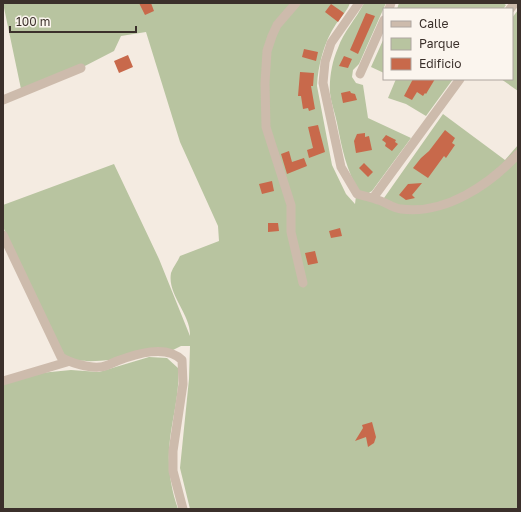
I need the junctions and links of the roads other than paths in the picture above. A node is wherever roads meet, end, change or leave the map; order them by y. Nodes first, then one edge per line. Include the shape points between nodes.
1 (296, 3) edge
2 (359, 3) edge
3 (383, 22) edge
4 (81, 68) dead end
5 (360, 74) dead end
6 (459, 80) edge
7 (3, 100) edge
8 (518, 154) edge
9 (373, 198) junction
10 (3, 235) edge
11 (302, 283) dead end
12 (67, 362) junction
13 (3, 381) edge
14 (182, 509) edge

1 - 11 street via 276,25 267,51 265,83 266,127 291,205 291,232
2 - 9 street via 331,43 325,62 323,83 341,168 357,194
3 - 5 street
4 - 7 street
6 - 9 street
8 - 9 street via 496,174 470,192 440,206 416,210 400,209
10 - 12 street via 61,357
12 - 13 street
12 - 14 street via 100,367 130,356 158,352 170,352 182,360 183,384 173,451 173,471

